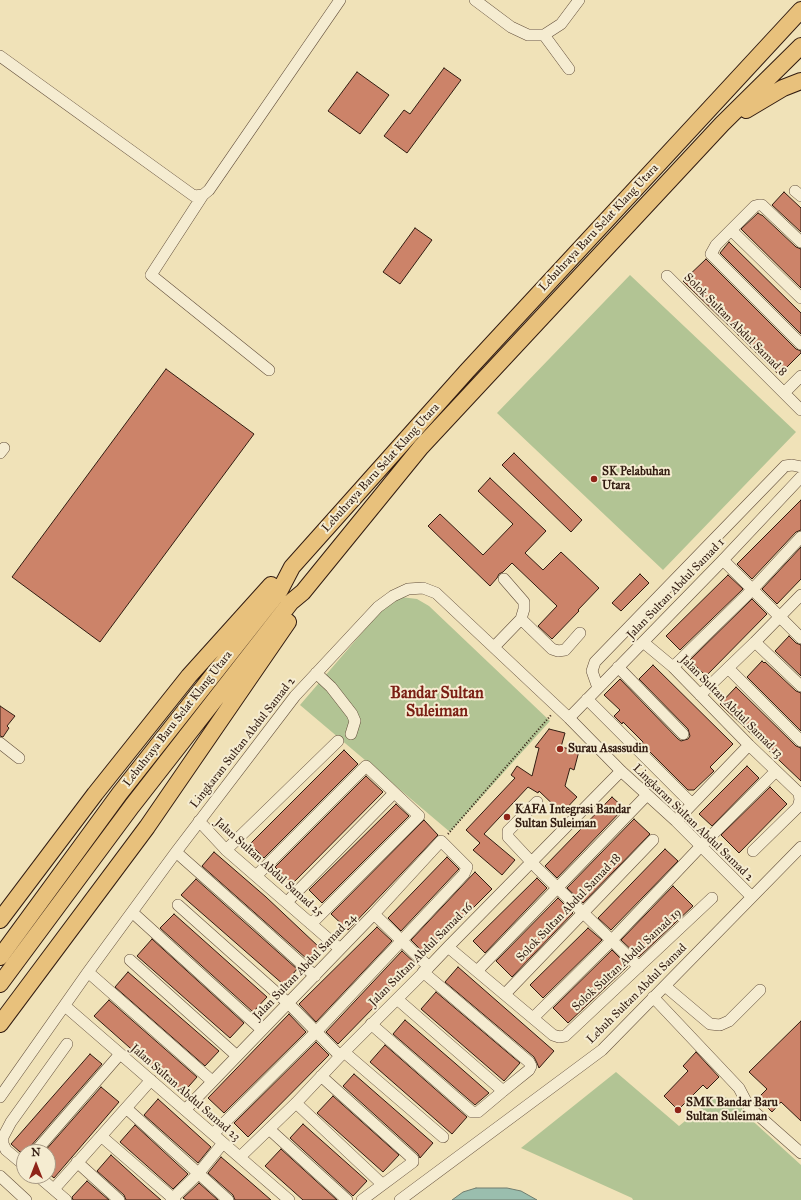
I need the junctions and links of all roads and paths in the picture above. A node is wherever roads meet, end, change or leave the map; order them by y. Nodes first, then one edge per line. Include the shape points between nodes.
1 (340, 0) edge
2 (475, 0) edge
3 (579, 0) edge
4 (801, 10) edge
5 (544, 34) junction
6 (801, 46) edge
7 (0, 56) edge
8 (569, 69) dead end
9 (801, 82) edge
10 (722, 124) junction
11 (203, 194) junction
12 (732, 232) junction
13 (801, 242) edge
14 (667, 276) dead end
15 (801, 298) edge
16 (801, 344) edge
17 (269, 370) dead end
18 (801, 376) edge
19 (784, 393) junction
20 (801, 410) edge
21 (801, 467) edge
22 (799, 482) edge
23 (801, 537) edge
24 (722, 560) junction
25 (292, 567) junction
26 (504, 579) dead end
27 (752, 590) junction
28 (303, 592) junction
29 (801, 595) edge
30 (780, 616) junction
31 (521, 619) junction
32 (580, 633) dead end
33 (801, 638) edge
34 (642, 642) junction
35 (755, 642) junction
36 (494, 647) junction
37 (618, 667) junction
38 (673, 667) junction
39 (728, 668) junction
40 (316, 673) junction
41 (801, 686) edge
42 (598, 688) junction
43 (700, 696) junction
44 (587, 699) junction
45 (557, 708) junction
46 (569, 718) junction
47 (351, 734) dead end
48 (683, 734) dead end
49 (338, 741) dead end
50 (801, 741) edge
51 (0, 744) edge
52 (749, 745) junction
53 (19, 758) dead end
54 (621, 771) junction
55 (776, 771) junction
56 (394, 793) junction
57 (647, 795) junction
58 (537, 802) dead end
59 (692, 804) junction
60 (199, 821) junction
61 (676, 821) junction
62 (652, 840) dead end
63 (442, 841) junction
64 (701, 846) junction
65 (801, 847) edge
66 (226, 850) junction
67 (176, 852) junction
68 (753, 852) dead end
69 (531, 862) junction
70 (256, 876) junction
71 (558, 888) junction
72 (752, 896) junction
73 (712, 898) dead end
74 (287, 902) junction
75 (178, 905) dead end
76 (132, 912) junction
77 (583, 912) junction
78 (374, 914) junction
79 (0, 920) edge
80 (311, 924) junction
81 (612, 940) junction
82 (402, 941) junction
83 (448, 946) junction
84 (340, 949) junction
85 (0, 957) edge
86 (130, 960) dead end
87 (639, 967) junction
88 (426, 970) junction
89 (477, 971) junction
90 (88, 972) junction
91 (315, 976) junction
92 (0, 984) edge
93 (665, 986) junction
94 (760, 990) dead end
95 (505, 994) junction
96 (653, 998) junction
97 (397, 999) junction
98 (288, 1004) junction
99 (65, 1006) junction
100 (533, 1018) junction
101 (0, 1024) edge
102 (371, 1024) junction
103 (262, 1030) junction
104 (316, 1032) junction
105 (67, 1044) dead end
106 (120, 1054) junction
107 (342, 1054) junction
108 (237, 1056) junction
109 (321, 1076) junction
110 (151, 1080) junction
111 (212, 1081) junction
112 (503, 1091) junction
113 (0, 1097) edge
114 (296, 1102) junction
115 (126, 1108) junction
116 (185, 1110) junction
117 (269, 1129) junction
118 (213, 1134) junction
119 (101, 1136) junction
120 (443, 1137) dead end
121 (223, 1143) junction
122 (42, 1144) edge
123 (801, 1153) edge
124 (240, 1157) junction
125 (16, 1158) edge
126 (77, 1162) junction
127 (198, 1174) junction
128 (0, 1178) edge
129 (48, 1184) edge
130 (382, 1184) junction
131 (54, 1189) junction
132 (173, 1199) edge
133 (26, 1200) edge
134 (66, 1200) edge
135 (118, 1200) edge
136 (228, 1200) edge
137 (289, 1200) edge
138 (347, 1200) edge
139 (362, 1200) edge
140 (400, 1200) edge

1 - 11 street via 209,190
2 - 5 street via 511,27 528,35
3 - 5 street via 561,24
4 - 25 highway, Lebuhraya Baru Selat Klang Utara via 473,365
5 - 8 street
6 - 10 highway, Lebuhraya Baru Selat Klang Utara
7 - 11 street via 194,196
9 - 10 highway via 783,88
10 - 28 highway, Lebuhraya Baru Selat Klang Utara via 421,447
11 - 17 street via 151,275
12 - 13 street via 759,204
12 - 15 street
12 - 16 street via 716,245 711,254
14 - 19 street, Solok Sultan Abdul Samad 8
18 - 19 street
19 - 20 street, Solok Sultan Abdul Samad 8
21 - 42 street via 785,466 595,662 592,671
22 - 24 street, Jalan Sultan Abdul Samad 1
23 - 27 street
24 - 27 street
24 - 34 street, Jalan Sultan Abdul Samad 1
25 - 79 highway via 272,584 189,676 95,794
25 - 85 highway, Lebuhraya Baru Selat Klang Utara via 280,590 120,793
26 - 31 street via 524,602
27 - 30 street
27 - 38 street
28 - 92 highway, Lebuhraya Baru Selat Klang Utara via 291,602 132,806
28 - 101 highway via 298,608 147,827
29 - 30 street
30 - 33 street
30 - 35 street
31 - 32 street via 558,651 565,650
31 - 36 street
34 - 37 street, Jalan Sultan Abdul Samad 1
34 - 38 street, Jalan Sultan Abdul Samad 13
35 - 39 street
35 - 41 street
36 - 40 street, Lingkaran Sultan Abdul Samad 2 via 436,593 423,588 408,589 378,607
36 - 45 street, Lingkaran Sultan Abdul Samad 2
37 - 42 street, Jalan Sultan Abdul Samad 1
37 - 48 street
38 - 43 street, Jalan Sultan Abdul Samad 13
39 - 43 street
39 - 50 street
40 - 47 street via 352,714 355,721
40 - 60 street, Lingkaran Sultan Abdul Samad 2 via 294,696
42 - 44 street, Jalan Sultan Abdul Samad 1
43 - 52 street, Jalan Sultan Abdul Samad 13
44 - 46 street, Jalan Sultan Abdul Samad 1
44 - 59 street
45 - 46 street, Lingkaran Sultan Abdul Samad 2
45 - 63 path
46 - 54 street, Lingkaran Sultan Abdul Samad 2
49 - 66 street
51 - 53 street
52 - 55 street, Jalan Sultan Abdul Samad 13
52 - 59 street
54 - 57 street, Lingkaran Sultan Abdul Samad 2
54 - 69 street, Jalan Sultan Abdul Samad 16
55 - 64 street
55 - 68 street, Jalan Sultan Abdul Samad 13 via 799,793 800,800 798,807
56 - 70 street via 366,766
56 - 74 street
56 - 80 street via 419,816
57 - 61 street, Lingkaran Sultan Abdul Samad 2
57 - 71 street
58 - 69 street via 507,834
59 - 61 street
60 - 66 street, Jalan Sultan Abdul Samad 25
60 - 67 street, Lingkaran Sultan Abdul Samad 2
61 - 64 street, Lingkaran Sultan Abdul Samad 2
62 - 77 street, Solok Sultan Abdul Samad 18
63 - 78 street, Jalan Sultan Abdul Samad 24
63 - 82 street via 467,867 466,870
64 - 72 street, Lingkaran Sultan Abdul Samad 2
64 - 81 street
65 - 72 street, Lebuh Sultan Abdul Samad
66 - 70 street, Jalan Sultan Abdul Samad 25
67 - 76 street, Lingkaran Sultan Abdul Samad 2
67 - 91 street
69 - 71 street
69 - 83 street, Jalan Sultan Abdul Samad 16
70 - 74 street, Jalan Sultan Abdul Samad 25
71 - 77 street
71 - 89 street
72 - 93 street, Lebuh Sultan Abdul Samad
73 - 87 street, Solok Sultan Abdul Samad 19
74 - 80 street, Jalan Sultan Abdul Samad 25
75 - 98 street
76 - 90 street, Lingkaran Sultan Abdul Samad 2
76 - 103 street
77 - 81 street
77 - 95 street, Solok Sultan Abdul Samad 18
78 - 82 street
78 - 84 street, Jalan Sultan Abdul Samad 24
80 - 84 street, Jalan Sultan Abdul Samad 25
81 - 87 street
81 - 100 street
82 - 88 street
82 - 104 street
83 - 88 street, Jalan Sultan Abdul Samad 16
83 - 89 street
84 - 91 street, Jalan Sultan Abdul Samad 24
86 - 108 street
87 - 100 street, Solok Sultan Abdul Samad 19 via 565,1036 553,1035
88 - 97 street, Jalan Sultan Abdul Samad 16
88 - 112 street via 529,1062 529,1070
89 - 95 street
90 - 99 street, Lingkaran Sultan Abdul Samad 2
90 - 111 street
91 - 98 street, Jalan Sultan Abdul Samad 24
93 - 94 street via 710,1024 720,1026 729,1021
93 - 96 street, Lebuh Sultan Abdul Samad
95 - 100 street
96 - 123 street via 739,1088 750,1107
96 - 140 street, Lebuh Sultan Abdul Samad via 602,1050
97 - 102 street, Jalan Sultan Abdul Samad 16
97 - 112 street
98 - 103 street, Jalan Sultan Abdul Samad 24
98 - 104 street
99 - 106 street, Jalan Sultan Abdul Samad 23
99 - 113 street, Lingkaran Sultan Abdul Samad 2
102 - 107 street, Jalan Sultan Abdul Samad 16
102 - 112 street via 472,1112 478,1112
103 - 108 street, Jalan Sultan Abdul Samad 24
104 - 107 street
104 - 118 street
105 - 125 street via 10,1122 3,1137 6,1150
106 - 110 street, Jalan Sultan Abdul Samad 23
106 - 122 street
107 - 109 street, Jalan Sultan Abdul Samad 16
107 - 120 street
108 - 111 street, Jalan Sultan Abdul Samad 24
109 - 114 street, Jalan Sultan Abdul Samad 16
109 - 130 street via 413,1159
110 - 115 street
110 - 116 street, Jalan Sultan Abdul Samad 23
111 - 116 street, Jalan Sultan Abdul Samad 24
114 - 117 street, Jalan Sultan Abdul Samad 16
114 - 130 street
115 - 119 street
115 - 127 street
116 - 118 street, Jalan Sultan Abdul Samad 23
117 - 124 street, Jalan Sultan Abdul Samad 16
117 - 138 street
118 - 121 street, Jalan Sultan Abdul Samad 23
119 - 126 street
119 - 132 street
121 - 124 street, Jalan Sultan Abdul Samad 23
121 - 127 street
124 - 137 street, Jalan Sultan Abdul Samad 23
126 - 131 street
126 - 135 street
127 - 132 street
127 - 136 street
128 - 133 street
129 - 131 street
130 - 139 street
131 - 134 street

